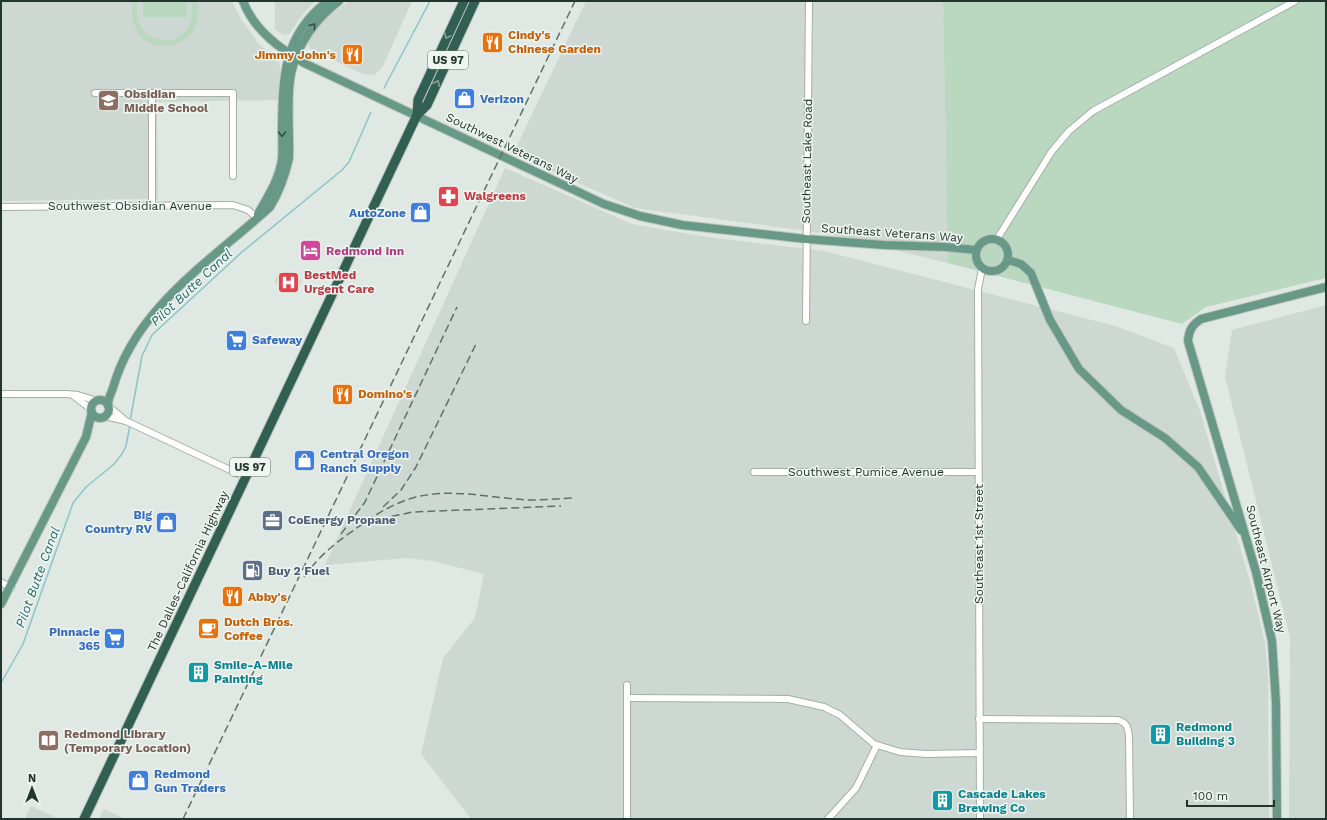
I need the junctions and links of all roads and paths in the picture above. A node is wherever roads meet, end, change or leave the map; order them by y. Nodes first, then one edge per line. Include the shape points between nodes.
1 (243, 1) edge
2 (328, 1) edge
3 (339, 1) edge
4 (464, 1) edge
5 (475, 1) edge
6 (809, 1) edge
7 (1295, 1) edge
8 (293, 56) junction
9 (95, 93) dead end
10 (152, 93) junction
11 (417, 115) junction
12 (233, 176) dead end
13 (152, 206) junction
14 (1, 207) edge
15 (256, 217) junction
16 (806, 239) junction
17 (996, 239) junction
18 (976, 250) junction
19 (1008, 260) junction
20 (982, 269) junction
21 (1326, 287) edge
22 (806, 320) dead end
23 (113, 383) junction
24 (1, 394) edge
25 (74, 396) junction
26 (98, 400) junction
27 (108, 405) junction
28 (92, 411) junction
29 (103, 416) junction
30 (126, 421) junction
31 (86, 437) junction
32 (754, 472) dead end
33 (978, 472) junction
34 (246, 477) junction
35 (1245, 536) junction
36 (1, 582) edge
37 (11, 588) junction
38 (1, 604) edge
39 (627, 685) dead end
40 (627, 698) junction
41 (979, 719) junction
42 (877, 745) junction
43 (979, 753) junction
44 (84, 819) edge
45 (627, 819) edge
46 (828, 819) edge
47 (980, 819) edge
48 (1130, 819) edge
49 (1277, 819) edge

1 - 8 main road, Southwest Veterans Way via 264,33
2 - 8 main road via 309,19 296,38
8 -> 3 main road via 316,22
4 -> 11 highway, The Dalles-California Highway / US 97 via 418,100
11 -> 5 highway, The Dalles-California Highway / US 97 via 428,105
6 - 16 street, Southeast Lake Road
7 - 17 street via 1093,111 1069,131 1052,151
8 - 11 main road, Southwest Veterans Way
8 - 15 main road via 286,172 270,207
9 - 10 street
10 - 12 street via 233,93
10 - 13 street
11 - 16 main road, Southwest Veterans Way via 568,188 640,216 682,225
11 - 34 highway, The Dalles-California Highway / US 97
13 - 14 street, Southwest Obsidian Avenue
13 - 15 street, Southwest Obsidian Avenue via 233,205 248,210
15 - 23 main road via 157,308 134,340
16 - 18 main road, Southeast Veterans Way
16 - 22 street, Southeast Lake Road
17 - 18 main road via 982,242
17 - 19 main road via 1005,245
18 - 20 main road via 976,261
19 - 20 main road via 997,271
19 - 35 main road via 1021,264 1032,273 1050,320 1079,369 1121,410 1165,438 1198,467
20 - 33 street, Southeast 1st Street via 978,289
21 - 35 main road, Southeast Airport Way via 1210,315 1193,324 1189,332 1190,351
23 - 26 main road via 109,385 103,398
23 - 27 main road
24 - 25 street
25 - 26 street
25 - 28 street
26 - 27 main road
26 - 28 main road via 93,404
27 - 29 main road via 109,410
27 - 30 street
28 - 29 main road via 96,416
28 - 31 main road
29 - 30 street
29 - 31 main road
30 - 34 street
31 - 37 main road
32 - 33 street, Southwest Pumice Avenue
33 - 41 street, Southeast 1st Street
34 - 44 highway, The Dalles-California Highway / US 97
35 - 49 main road, Southeast Airport Way via 1272,641 1276,702
36 - 37 street
37 - 38 main road
39 - 40 street
40 - 42 street via 788,699 808,702 840,715 859,733
40 - 45 street
41 - 43 street, Southeast 1st Street
41 - 48 street via 1124,722 1129,737
42 - 43 street via 900,752
42 - 46 street via 856,788
43 - 47 street, Southeast 1st Street

